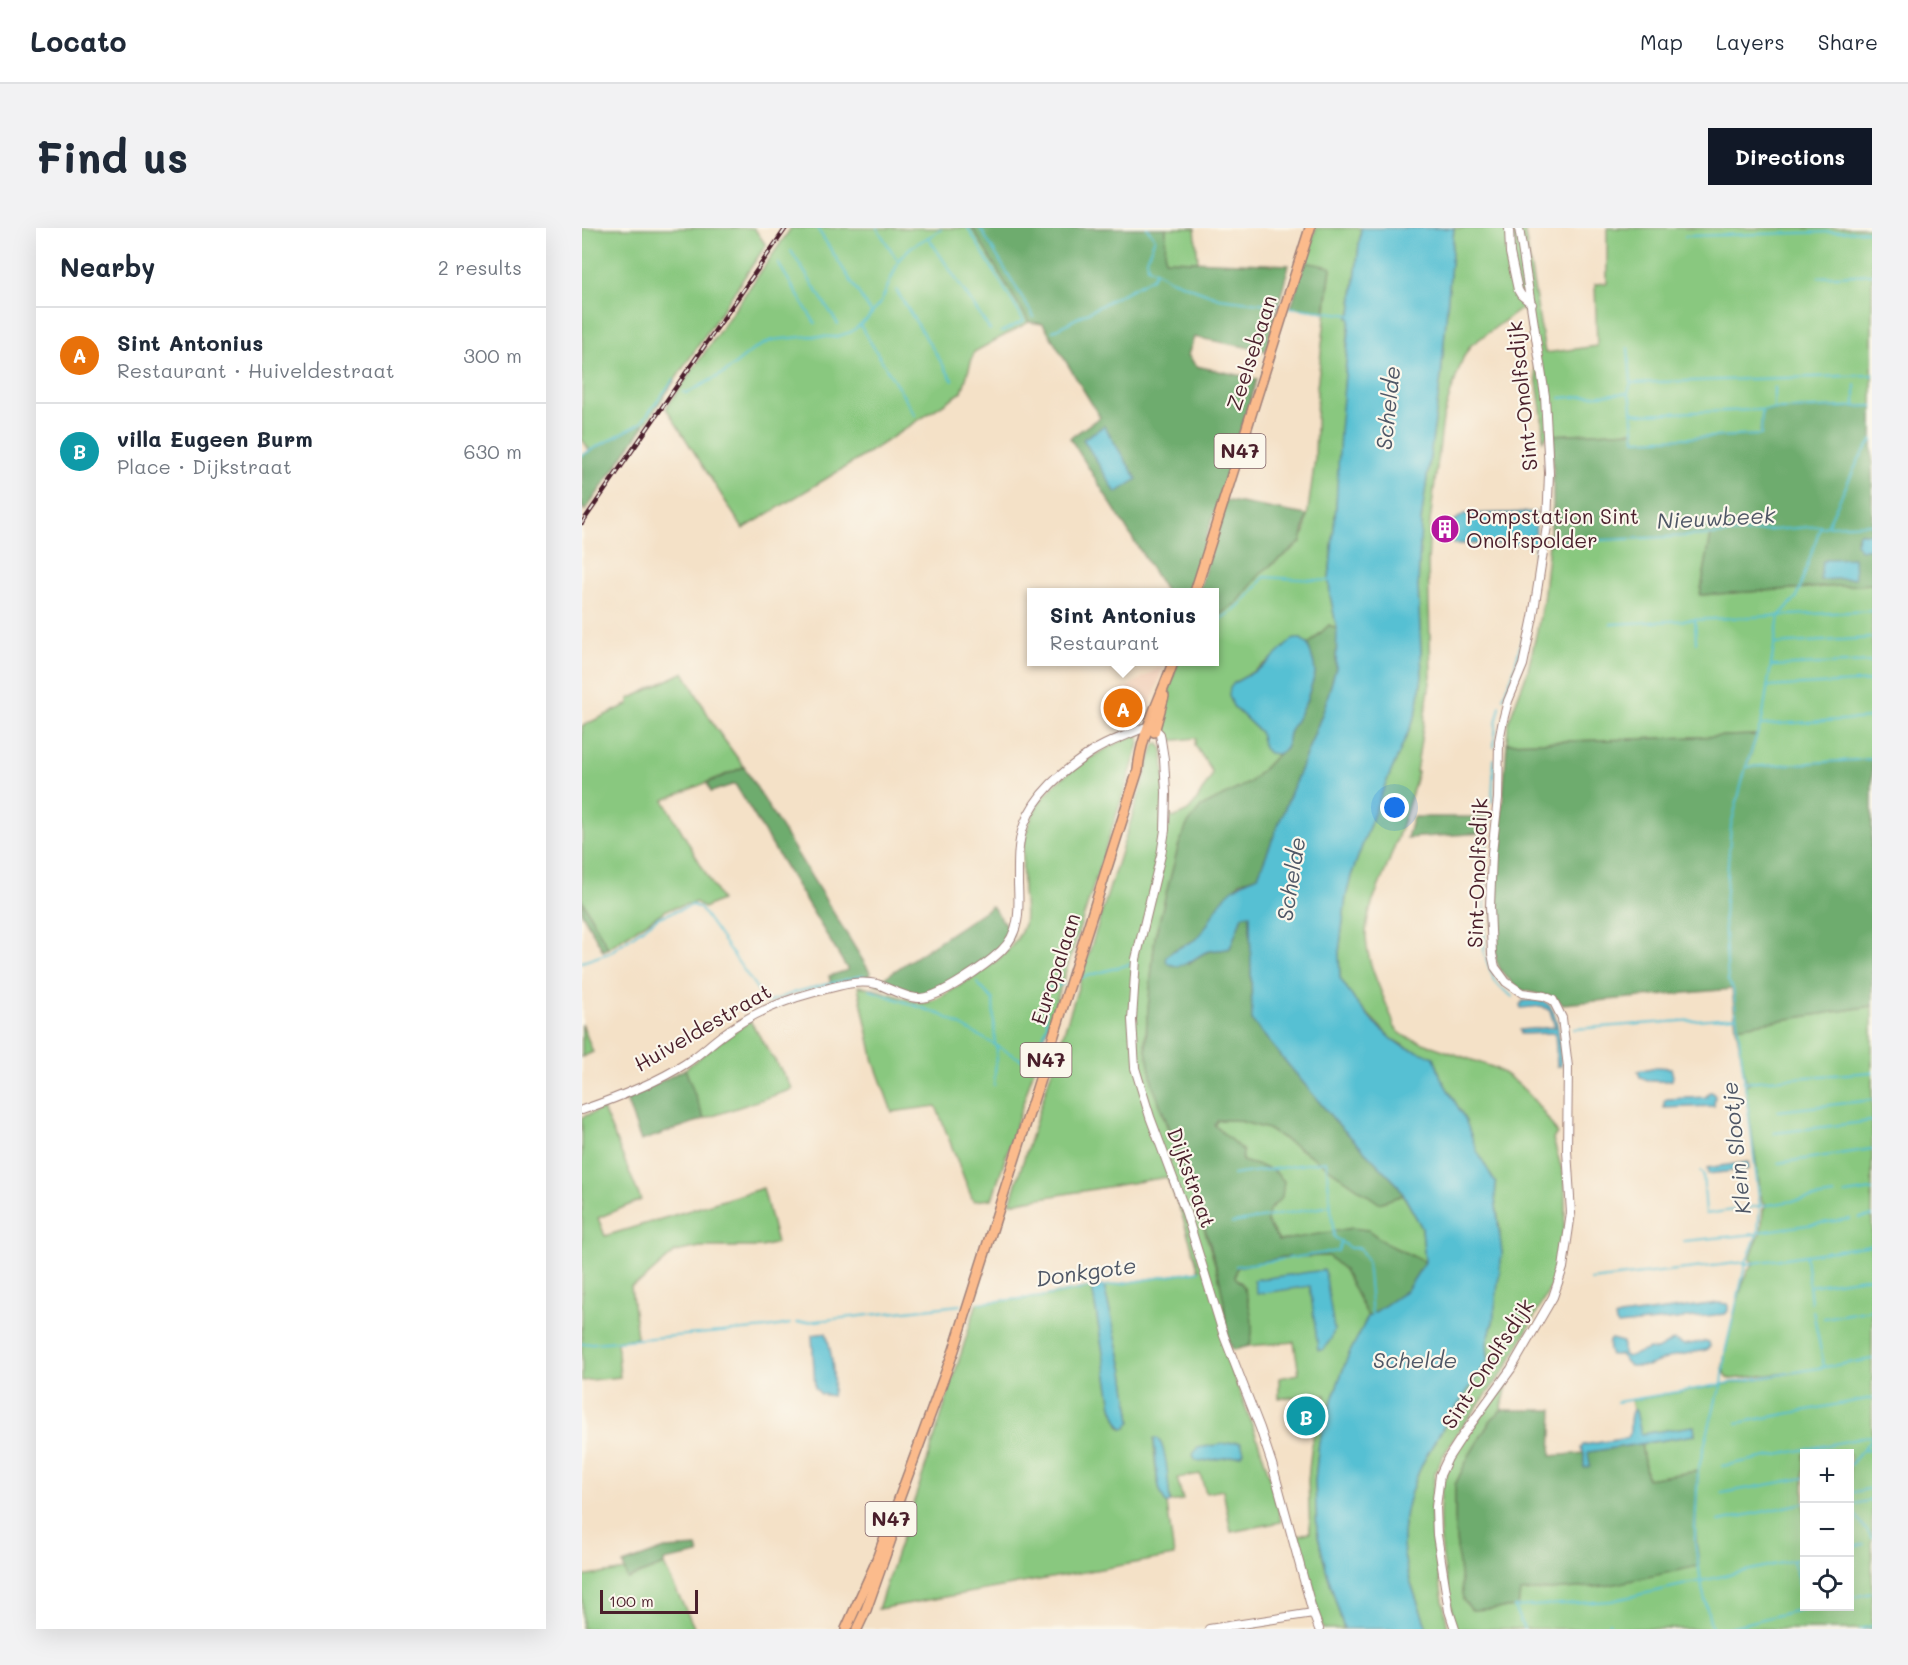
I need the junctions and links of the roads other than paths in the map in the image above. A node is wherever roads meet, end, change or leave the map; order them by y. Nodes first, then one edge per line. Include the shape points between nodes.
1 (1310, 228) edge
2 (1509, 228) edge
3 (1519, 228) edge
4 (1532, 304) junction
5 (1196, 588) edge
6 (1172, 666) edge
7 (1152, 728) junction
8 (582, 1110) edge
9 (954, 1350) junction
10 (1313, 1614) junction
11 (846, 1629) edge
12 (857, 1629) edge
13 (1209, 1629) edge
14 (1319, 1629) edge
15 (1455, 1629) edge

1 - 5 main road, Zeelsebaan / N47
2 - 4 street via 1518,290
3 - 4 street, Sint-Onolfsdijk
4 - 15 street, Sint-Onolfsdijk via 1547,416 1550,473 1541,567 1523,665 1508,701 1499,741 1491,863 1491,945 1495,967 1506,982 1522,993 1553,1000 1562,1018 1568,1067 1571,1213 1563,1268 1553,1297 1511,1369 1463,1435 1440,1475 1437,1535
6 - 7 main road, N47 via 1162,707
7 - 8 street, Huiveldestraat via 1143,728 1090,752 1048,786 1023,826 1018,849 1018,924 1004,949 960,981 917,999 866,983 851,983 793,998 764,1009 723,1034 686,1064
7 - 9 main road, Europalaan / N47
7 - 10 street, Dijkstraat via 1160,734 1164,759 1165,820 1161,855 1136,959 1132,1020 1135,1068 1224,1336 1272,1464
9 - 11 main road, Europalaan / N47 via 874,1567
9 - 12 main road, Europalaan / N47
10 - 13 street
10 - 14 street, Dijkstraat

